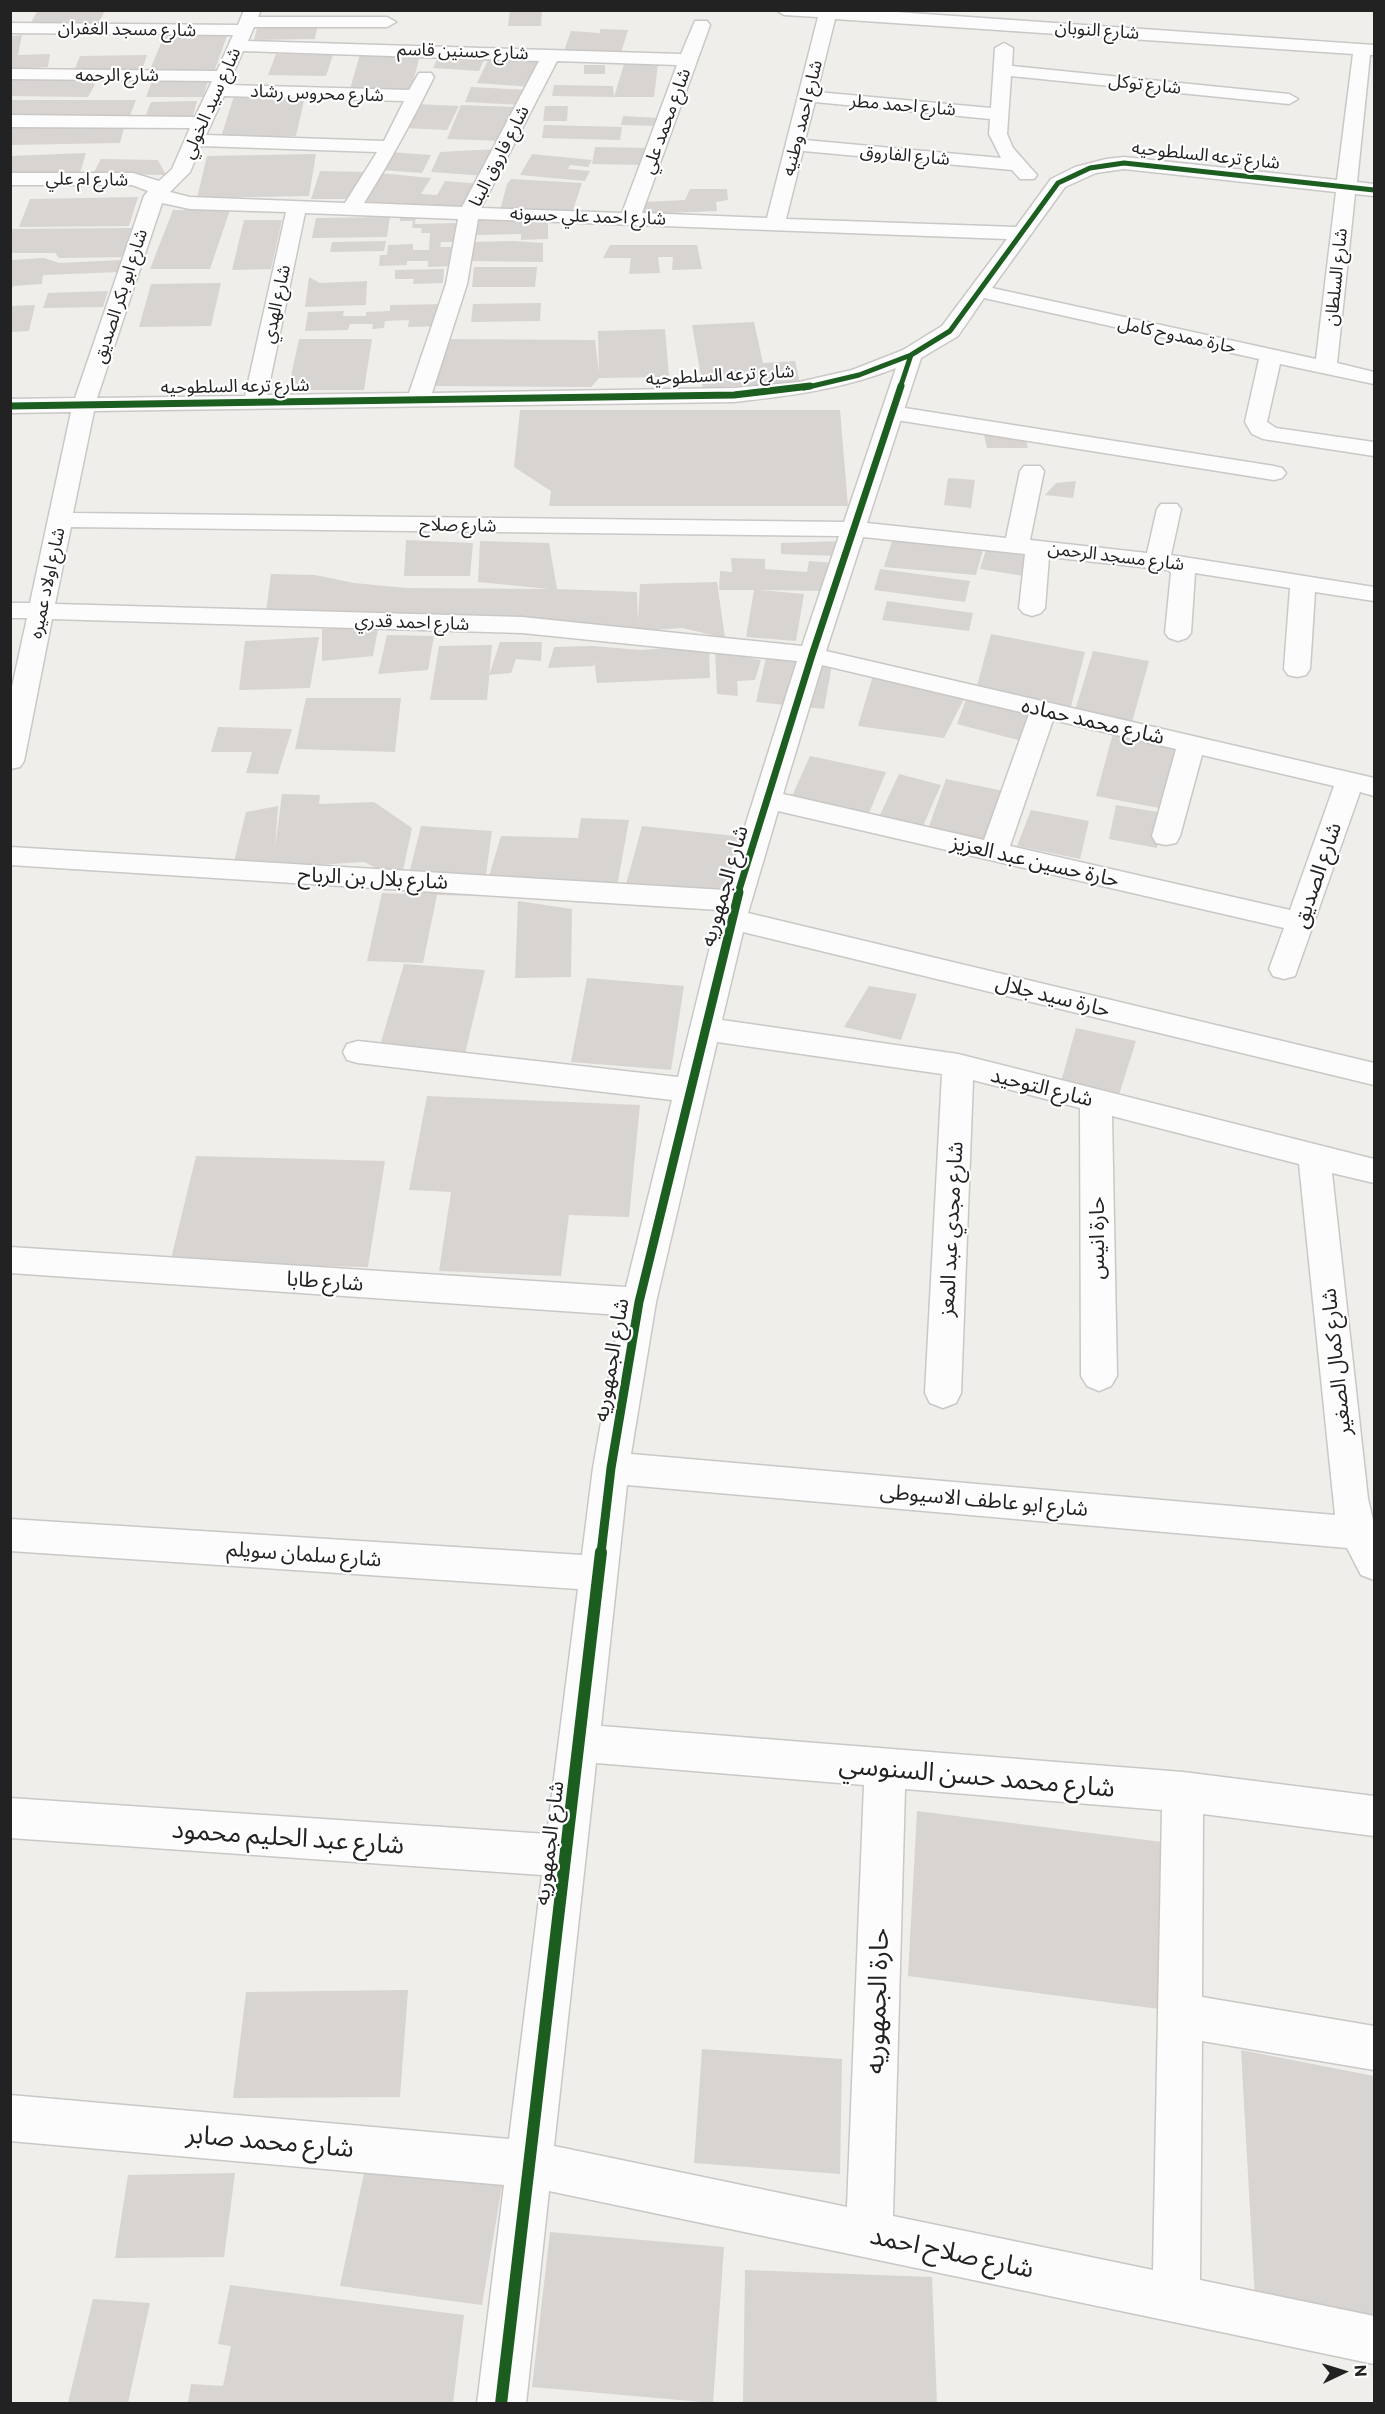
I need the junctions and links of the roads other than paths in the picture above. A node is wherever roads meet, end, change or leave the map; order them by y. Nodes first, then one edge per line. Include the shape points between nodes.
1 (112, 10) edge
2 (784, 10) edge
3 (828, 13) junction
4 (858, 13) edge
5 (389, 16) edge
6 (1007, 17) edge
7 (701, 25) dead end
8 (245, 27) edge
9 (10, 28) edge
10 (102, 29) junction
11 (378, 48) junction
12 (437, 50) junction
13 (1368, 50) edge
14 (551, 55) junction
15 (689, 60) junction
16 (1002, 70) junction
17 (10, 74) edge
18 (220, 83) junction
19 (417, 96) junction
20 (807, 96) junction
21 (1289, 99) dead end
22 (1000, 114) junction
23 (10, 121) edge
24 (198, 131) junction
25 (795, 145) junction
26 (390, 147) junction
27 (1016, 165) junction
28 (10, 179) edge
29 (1346, 186) junction
30 (160, 190) junction
31 (1374, 190) edge
32 (1049, 195) junction
33 (297, 205) junction
34 (352, 207) junction
35 (469, 212) junction
36 (630, 218) junction
37 (775, 224) junction
38 (1021, 234) junction
39 (979, 291) junction
40 (1271, 355) junction
41 (911, 356) junction
42 (1326, 367) junction
43 (1374, 378) edge
44 (417, 400) junction
45 (255, 402) junction
46 (84, 405) junction
47 (10, 406) edge
48 (892, 413) junction
49 (1374, 449) edge
50 (1032, 471) dead end
51 (1274, 473) dead end
52 (1169, 509) dead end
53 (61, 520) junction
54 (855, 529) junction
55 (1027, 546) junction
56 (1167, 562) junction
57 (1303, 581) junction
58 (1374, 594) edge
59 (1032, 608) dead end
60 (10, 610) edge
61 (42, 611) junction
62 (1178, 633) dead end
63 (812, 655) junction
64 (1297, 669) dead end
65 (1044, 710) junction
66 (14, 730) edge
67 (1191, 744) junction
68 (10, 761) edge
69 (1362, 784) edge
70 (768, 800) junction
71 (1166, 836) dead end
72 (994, 852) junction
73 (10, 856) edge
74 (734, 910) junction
75 (1301, 922) junction
76 (1284, 969) dead end
77 (705, 1029) junction
78 (358, 1052) dead end
79 (958, 1065) junction
80 (1374, 1074) edge
81 (690, 1090) junction
82 (1096, 1100) junction
83 (1314, 1156) junction
84 (1374, 1172) edge
85 (10, 1260) edge
86 (639, 1302) junction
87 (1098, 1376) dead end
88 (943, 1393) dead end
89 (610, 1468) junction
90 (10, 1535) edge
91 (1366, 1548) edge
92 (598, 1573) junction
93 (579, 1743) junction
94 (885, 1768) junction
95 (1183, 1792) junction
96 (1374, 1816) edge
97 (10, 1818) edge
98 (566, 1856) junction
99 (1180, 2015) junction
100 (1374, 2048) edge
101 (10, 2118) edge
102 (530, 2164) junction
103 (868, 2235) junction
104 (1176, 2298) junction
105 (1374, 2340) edge
106 (501, 2403) edge

1 - 10 street
2 - 3 street, شارع النوبان
3 - 4 street, شارع النوبان
3 - 20 street, شارع احمد وطنيه
4 - 6 street, شارع النوبان
5 - 8 street
5 - 11 street
6 - 13 street, شارع النوبان
6 - 16 street
7 - 15 street, شارع محمد علي
8 - 10 street, شارع مسجد الغفران
8 - 11 street, شارع حسنين قاسم
8 - 18 street, شارع سيد الخولي
9 - 10 street, شارع مسجد الغفران
11 - 12 street, شارع حسنين قاسم
12 - 14 street, شارع حسنين قاسم
12 - 19 street
13 - 29 street, شارع السلطان
14 - 15 street, شارع حسنين قاسم
14 - 35 street, شارع فاروق البنا
15 - 36 street, شارع محمد علي
16 - 21 street, شارع توكل
16 - 22 street
17 - 18 street, شارع الرحمه
18 - 19 street, شارع محروس رشاد
18 - 24 street, شارع سيد الخولي
19 - 26 street
20 - 22 street, شارع احمد مطر
20 - 25 street, شارع احمد وطنيه
22 - 27 street via 998,134
23 - 24 street
24 - 26 street
24 - 30 street, شارع سيد الخولي via 180,172
25 - 27 street, شارع الفاروق
25 - 37 street, شارع احمد وطنيه
26 - 34 street
27 - 32 street
28 - 30 street, شارع ام علي via 133,179
29 - 31 street, شارع ترعه السلطوحيه
29 - 32 street, شارع ترعه السلطوحيه via 1124,163 1073,172
29 - 42 street, شارع السلطان
30 - 33 street, شارع احمد علي حسونه via 162,196 190,203
30 - 46 street, شارع ابو بكر الصديق via 154,196
32 - 38 street, شارع ترعه السلطوحيه
33 - 34 street, شارع احمد علي حسونه
33 - 45 street, شارع الهدي
34 - 35 street, شارع احمد علي حسونه
35 - 36 street, شارع احمد علي حسونه
35 - 44 street, شارع فاروق البنا via 468,238 450,315
36 - 37 street, شارع احمد علي حسونه
37 - 38 street, شارع احمد علي حسونه
38 - 39 street, شارع ترعه السلطوحيه
39 - 40 street, حارة ممدوح كامل
39 - 41 street, شارع ترعه السلطوحيه via 950,331
40 - 42 street, حارة ممدوح كامل
40 - 49 street via 1256,422 1260,429 1271,434
41 - 44 street, شارع ترعه السلطوحيه via 859,375 799,389 734,395
41 - 48 street, شارع الجمهوريه
42 - 43 street, حارة ممدوح كامل
44 - 45 street, شارع ترعه السلطوحيه
45 - 46 street, شارع ترعه السلطوحيه
46 - 47 street, شارع ترعه السلطوحيه
46 - 53 street, شارع اولاد عميره
48 - 51 street
48 - 54 street, شارع الجمهوريه
50 - 55 street
52 - 56 street
53 - 54 street, شارع صلاح
53 - 61 street, شارع اولاد عميره
54 - 55 street, شارع مسجد الرحمن
54 - 63 street, شارع الجمهوريه
55 - 56 street, شارع مسجد الرحمن
55 - 59 street
56 - 57 street, شارع مسجد الرحمن
56 - 62 street via 1183,573
57 - 58 street, شارع مسجد الرحمن
57 - 64 street
60 - 61 street, شارع احمد قدري
61 - 63 street, شارع احمد قدري via 522,625
61 - 66 street, شارع اولاد عميره
63 - 65 street, شارع محمد حماده
63 - 70 street, شارع الجمهوريه
65 - 67 street, شارع محمد حماده
65 - 72 street
66 - 68 street, شارع اولاد عميره
67 - 69 street, شارع محمد حماده
67 - 71 street
69 - 75 street, شارع الصديق
70 - 72 street, حارة حسين عبد العزيز
70 - 74 street, شارع الجمهوريه
72 - 75 street, حارة حسين عبد العزيز
73 - 74 street, شارع بلال بن الرباح
74 - 77 street, شارع الجمهوريه
74 - 80 street, حارة سيد جلال
75 - 76 street, شارع الصديق
77 - 79 street, شارع التوحيد
77 - 81 street, شارع الجمهوريه
78 - 81 street
79 - 82 street, شارع التوحيد
79 - 88 street, شارع مجدي عبد المعز
81 - 86 street, شارع الجمهوريه
82 - 83 street, شارع التوحيد
82 - 87 street, حارة انيس
83 - 84 street, شارع التوحيد
83 - 91 street, شارع كمال الصغير via 1350,1499
85 - 86 street, شارع طابا
86 - 89 street, شارع الجمهوريه
89 - 91 street, شارع ابو عاطف الاسيوطى
89 - 92 street, شارع الجمهوريه
90 - 92 street, شارع سلمان سويلم
92 - 93 street, شارع الجمهوريه
93 - 94 street, شارع محمد حسن السنوسي
93 - 98 street, شارع الجمهوريه
94 - 95 street, شارع محمد حسن السنوسي
94 - 103 street, حارة الجمهوريه
95 - 96 street, شارع محمد حسن السنوسي
95 - 99 street
97 - 98 street, شارع عبد الحليم محمود
98 - 102 street, شارع الجمهوريه
99 - 100 street
99 - 104 street
101 - 102 street, شارع محمد صابر
102 - 103 street, شارع صلاح احمد
102 - 106 street, شارع الجمهوريه
103 - 104 street, شارع صلاح احمد
104 - 105 street, شارع صلاح احمد

